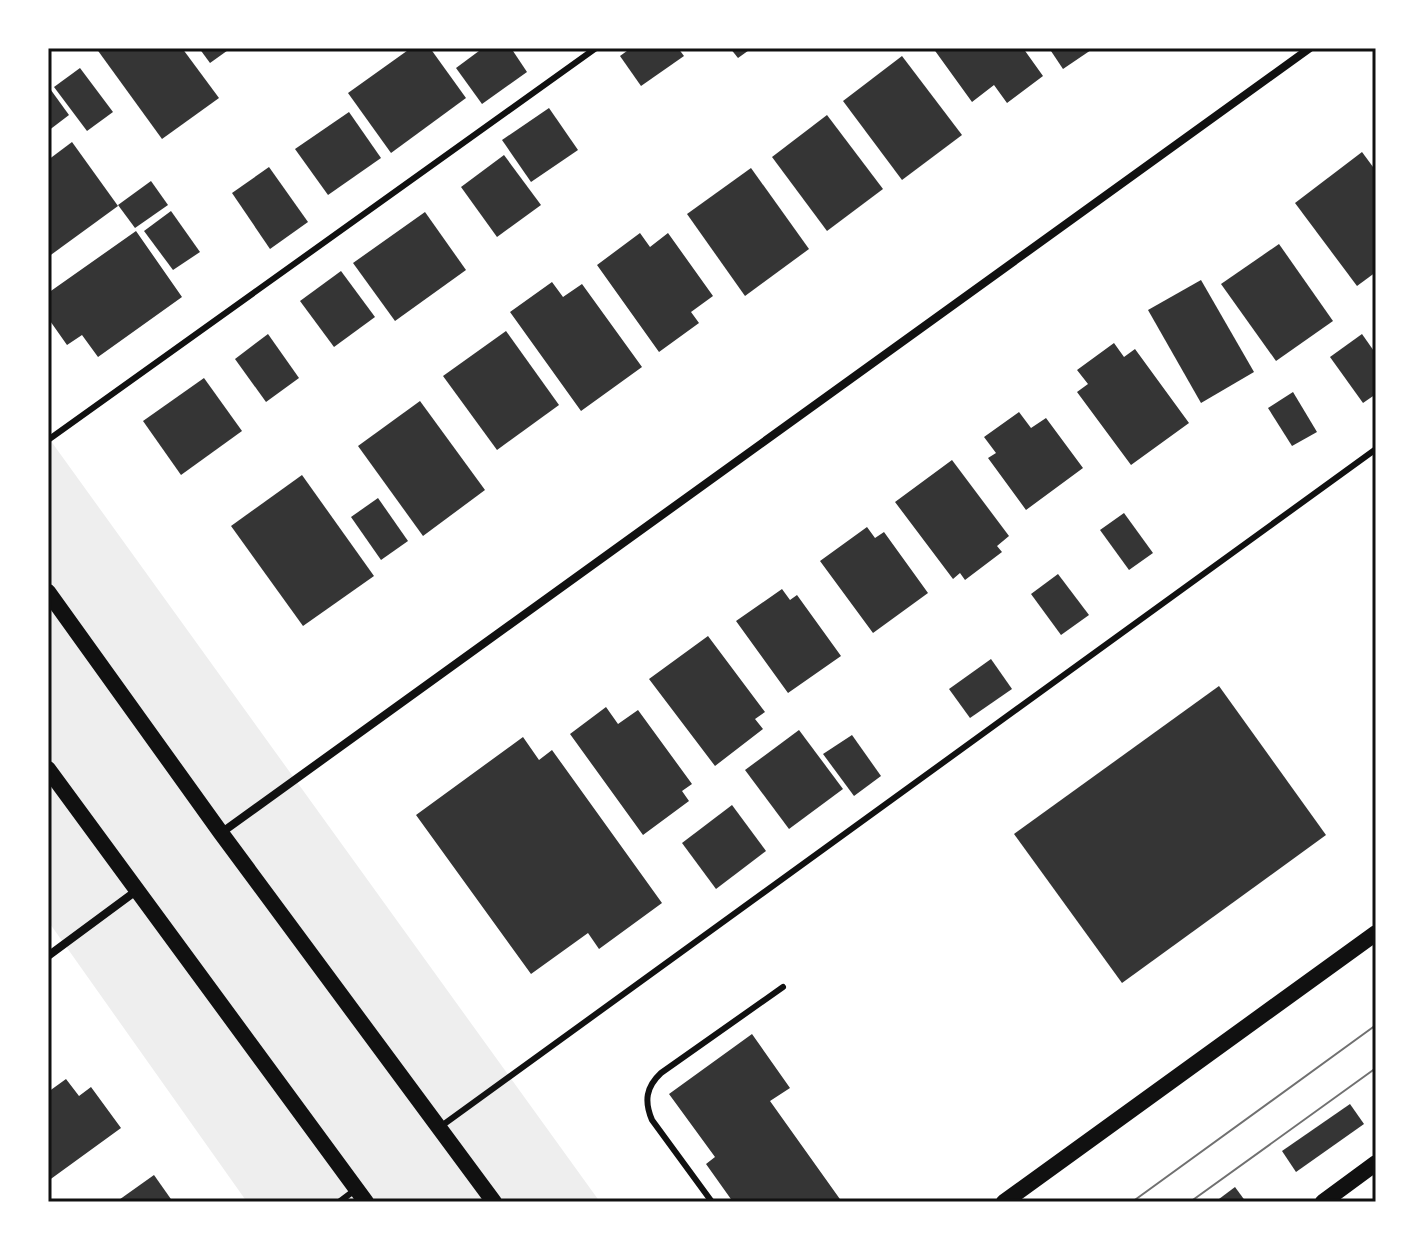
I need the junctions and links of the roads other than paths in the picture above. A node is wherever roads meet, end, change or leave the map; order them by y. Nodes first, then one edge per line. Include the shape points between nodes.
1 (596, 48) edge
2 (1310, 48) edge
3 (48, 440) edge
4 (1376, 449) edge
5 (48, 592) edge
6 (48, 769) edge
7 (221, 833) junction
8 (136, 891) junction
9 (1376, 933) edge
10 (48, 956) edge
11 (783, 987) dead end
12 (439, 1128) junction
13 (1376, 1163) edge
14 (361, 1196) edge
15 (339, 1202) edge
16 (494, 1202) edge
17 (712, 1202) edge
18 (1004, 1202) edge
19 (1323, 1202) edge

1 - 3 lane
2 - 7 street
4 - 12 lane
5 - 7 main road
6 - 8 main road
7 - 12 main road
8 - 10 street
8 - 14 main road
9 - 18 main road
11 - 17 lane via 661,1073 648,1090 652,1120
12 - 16 main road
13 - 19 main road
14 - 15 lane

